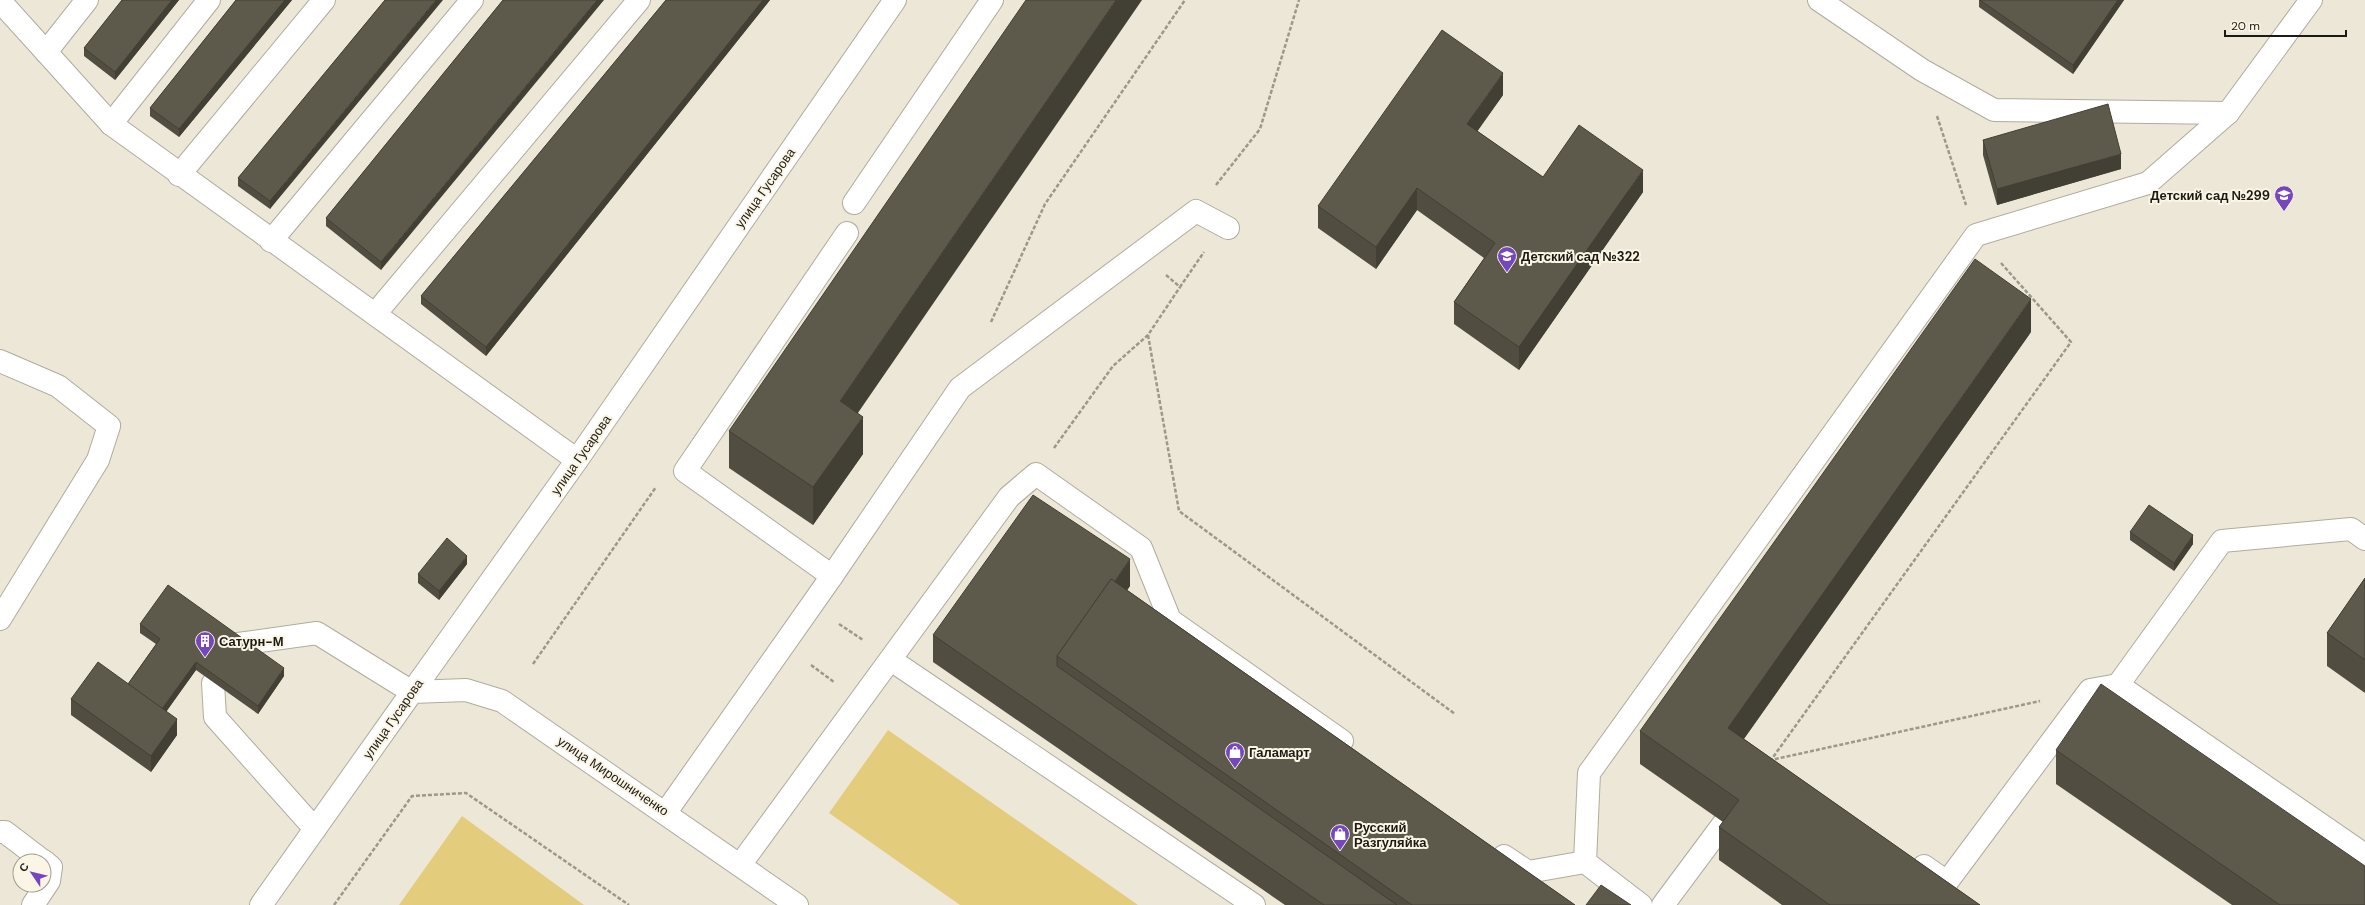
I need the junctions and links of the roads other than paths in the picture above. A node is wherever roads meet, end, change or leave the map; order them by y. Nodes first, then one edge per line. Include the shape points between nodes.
1 (87, 0) edge
2 (209, 0) edge
3 (324, 0) edge
4 (472, 0) edge
5 (639, 0) edge
6 (895, 0) edge
7 (992, 0) edge
8 (1819, 0) edge
9 (2310, 0) edge
10 (0, 1) edge
11 (46, 52) junction
12 (2228, 113) junction
13 (111, 124) junction
14 (179, 175) junction
15 (854, 203) dead end
16 (1228, 228) dead end
17 (848, 233) dead end
18 (271, 241) junction
19 (375, 314) junction
20 (0, 361) edge
21 (577, 460) junction
22 (2365, 539) edge
23 (832, 576) junction
24 (0, 619) edge
25 (238, 644) edge
26 (891, 660) junction
27 (213, 683) edge
28 (2118, 685) junction
29 (412, 692) junction
30 (1359, 753) edge
31 (666, 812) junction
32 (1724, 823) edge
33 (315, 829) junction
34 (0, 832) edge
35 (1489, 845) edge
36 (33, 853) edge
37 (1908, 855) edge
38 (2365, 855) edge
39 (1585, 862) junction
40 (740, 865) junction
41 (41, 893) edge
42 (33, 905) edge
43 (261, 905) edge
44 (797, 905) edge
45 (1254, 905) edge
46 (1641, 905) edge
47 (1663, 905) edge

1 - 11 street
2 - 13 street
3 - 14 street
4 - 18 street
5 - 19 street
6 - 21 street, улица Гусарова
7 - 15 street
8 - 12 street via 1922,70 1994,110
9 - 12 street
10 - 11 street
11 - 13 street
12 - 39 street via 2148,183 1976,235 1588,773
13 - 14 street
14 - 18 street
16 - 23 street via 1196,211 960,388
17 - 23 street via 685,471
18 - 19 street
19 - 21 street
20 - 24 street via 58,386 109,426 98,460
21 - 29 street, улица Гусарова
22 - 28 street via 2350,528 2222,541
23 - 31 street
25 - 29 street via 317,633
26 - 30 street via 1009,497 1036,474 1140,548 1170,620
26 - 40 street
26 - 45 street
27 - 33 street via 215,717
28 - 37 street via 2090,690 1955,888
28 - 38 street
29 - 31 street, улица Мирошниченко via 466,690 502,701
29 - 33 street, улица Гусарова
31 - 40 street, улица Мирошниченко
32 - 47 street
33 - 43 street, улица Гусарова
34 - 36 street via 5,832
35 - 39 street via 1528,872
39 - 46 street
40 - 44 street, улица Мирошниченко
41 - 42 street

